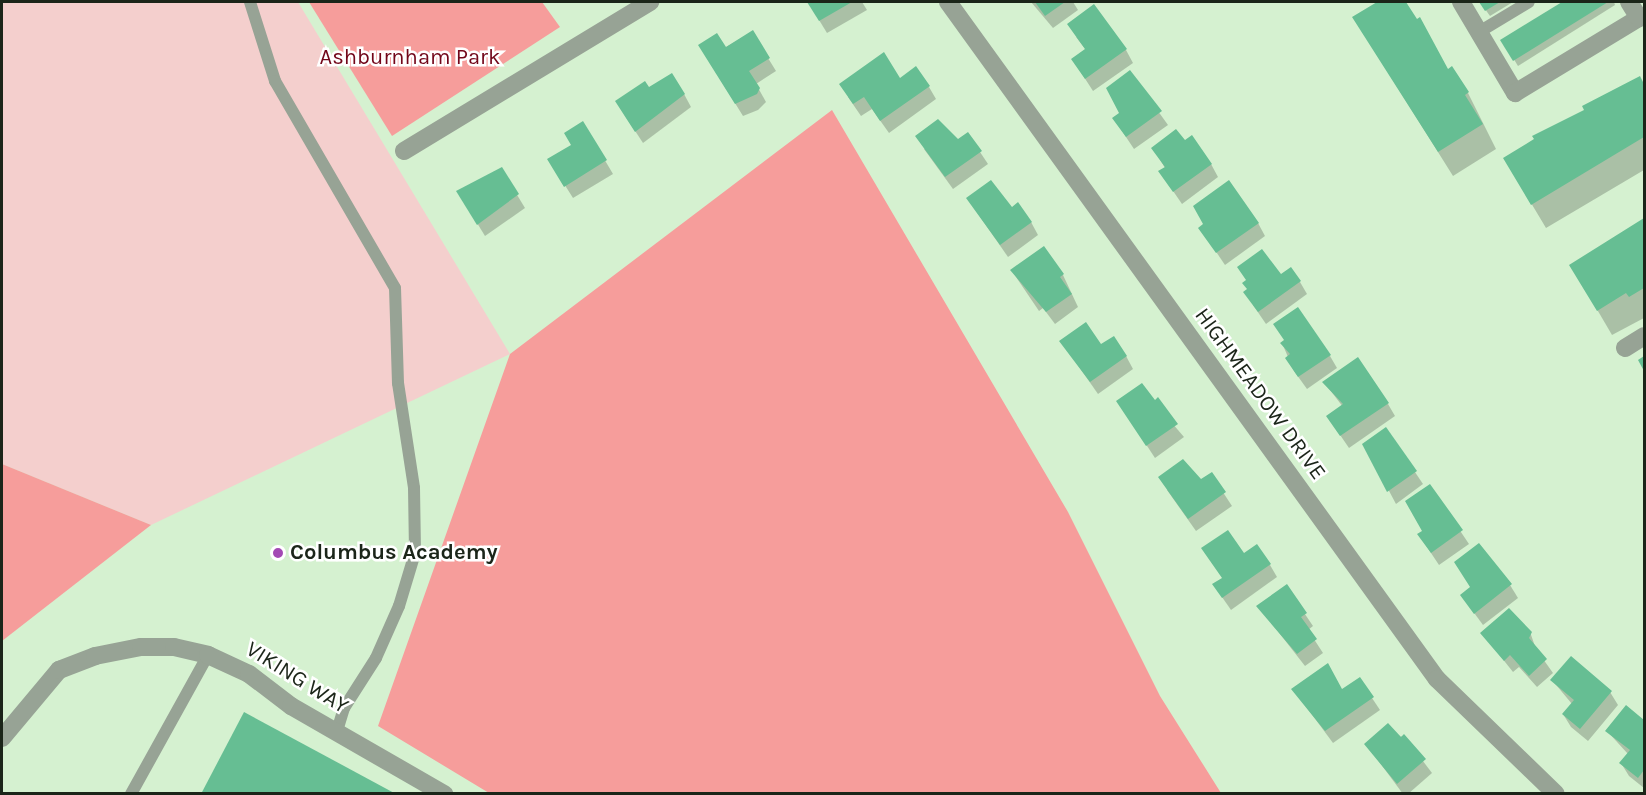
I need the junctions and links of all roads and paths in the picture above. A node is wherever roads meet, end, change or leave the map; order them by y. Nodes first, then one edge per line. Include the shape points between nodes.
1 (250, 2) edge
2 (650, 2) edge
3 (948, 2) edge
4 (1461, 2) edge
5 (1529, 2) edge
6 (1629, 2) edge
7 (1642, 18) edge
8 (1479, 32) junction
9 (404, 152) dead end
10 (1644, 336) edge
11 (1625, 348) dead end
12 (208, 655) junction
13 (337, 731) junction
14 (2, 738) edge
15 (131, 794) edge
16 (444, 794) edge
17 (1556, 794) edge

1 - 13 lane via 275,81 395,288 398,383 414,488 415,553 399,606 376,658 344,708
2 - 9 street
3 - 17 street, HIGHMEADOW DRIVE via 1437,679
4 - 8 street
5 - 8 lane
6 - 7 street
7 - 8 street via 1515,93
10 - 11 street
12 - 13 street, VIKING WAY via 249,674 291,706
12 - 14 street, VIKING WAY via 174,647 141,647 95,656 59,670
12 - 15 lane
13 - 16 street, VIKING WAY

